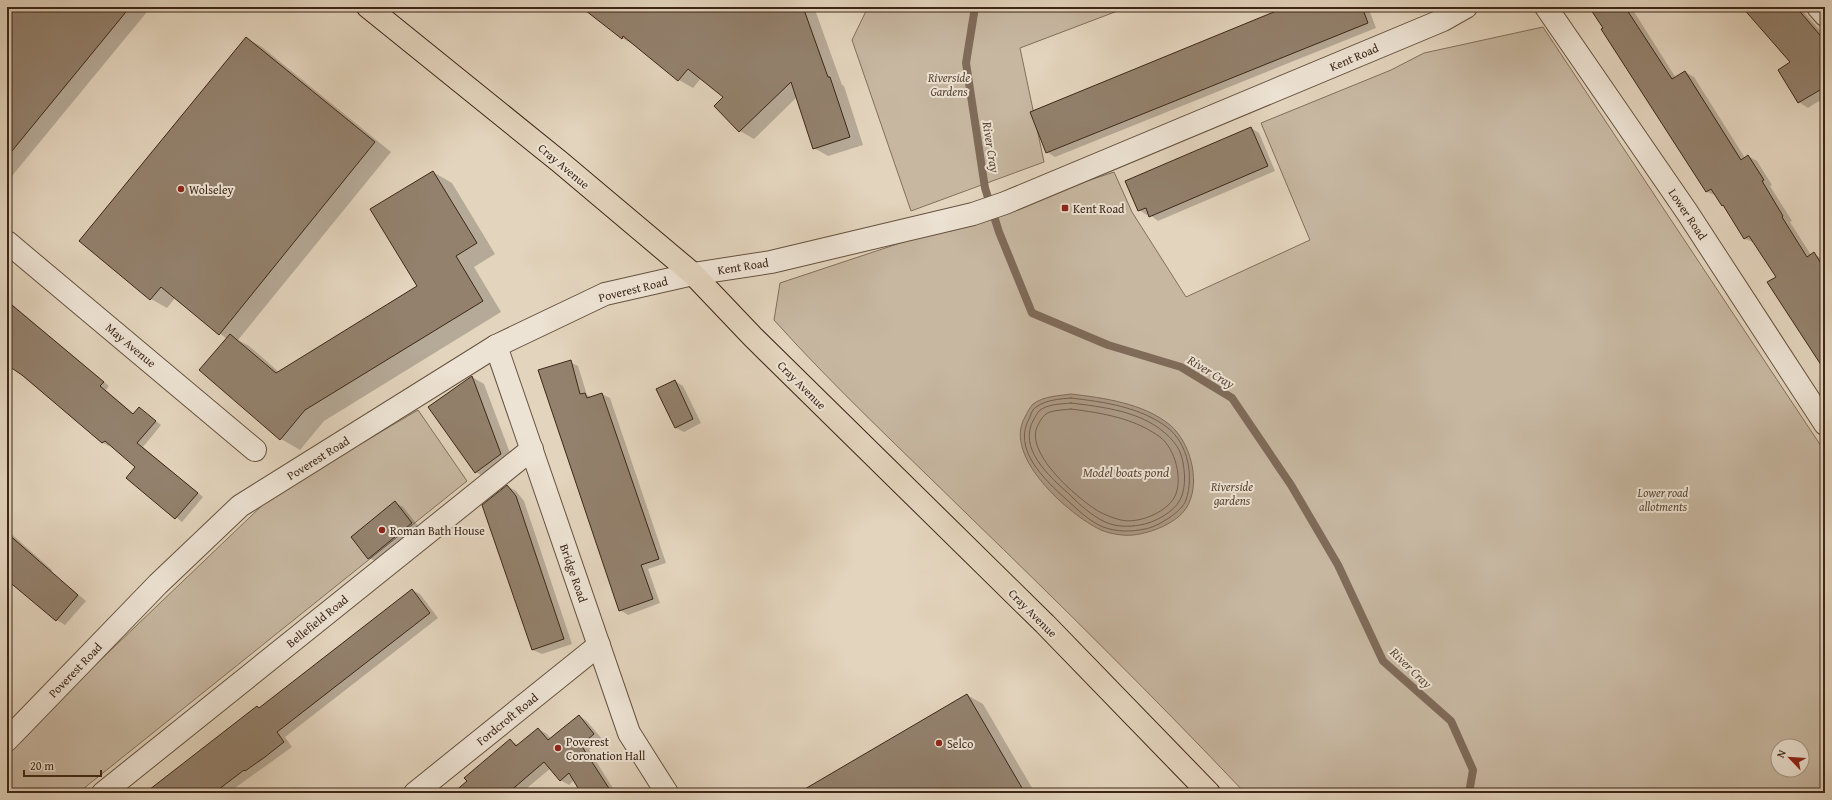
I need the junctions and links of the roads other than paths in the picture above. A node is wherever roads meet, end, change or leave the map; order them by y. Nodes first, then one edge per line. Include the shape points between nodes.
1 (368, 7) edge
2 (1466, 7) edge
3 (1546, 7) edge
4 (1818, 7) edge
5 (1825, 15) edge
6 (7, 242) edge
7 (693, 274) junction
8 (496, 346) junction
9 (1825, 424) edge
10 (532, 449) junction
11 (255, 450) dead end
12 (599, 645) junction
13 (7, 740) edge
14 (103, 793) edge
15 (415, 793) edge
16 (667, 793) edge
17 (1209, 793) edge

1 - 7 main road, Cray Avenue via 560,162
2 - 7 street, Kent Road via 1443,20 1005,203 973,214 771,262
3 - 9 street, Lower Road via 1687,212
4 - 5 street
6 - 11 street, May Avenue
7 - 8 street, Poverest Road via 605,294
7 - 17 main road, Cray Avenue via 753,337 1044,624
8 - 10 street, Bridge Road
8 - 13 street, Poverest Road via 240,506 158,584
10 - 12 street, Bridge Road
10 - 14 street, Bellefield Road
12 - 15 street, Fordcroft Road
12 - 16 street, Bridge Road via 629,733

